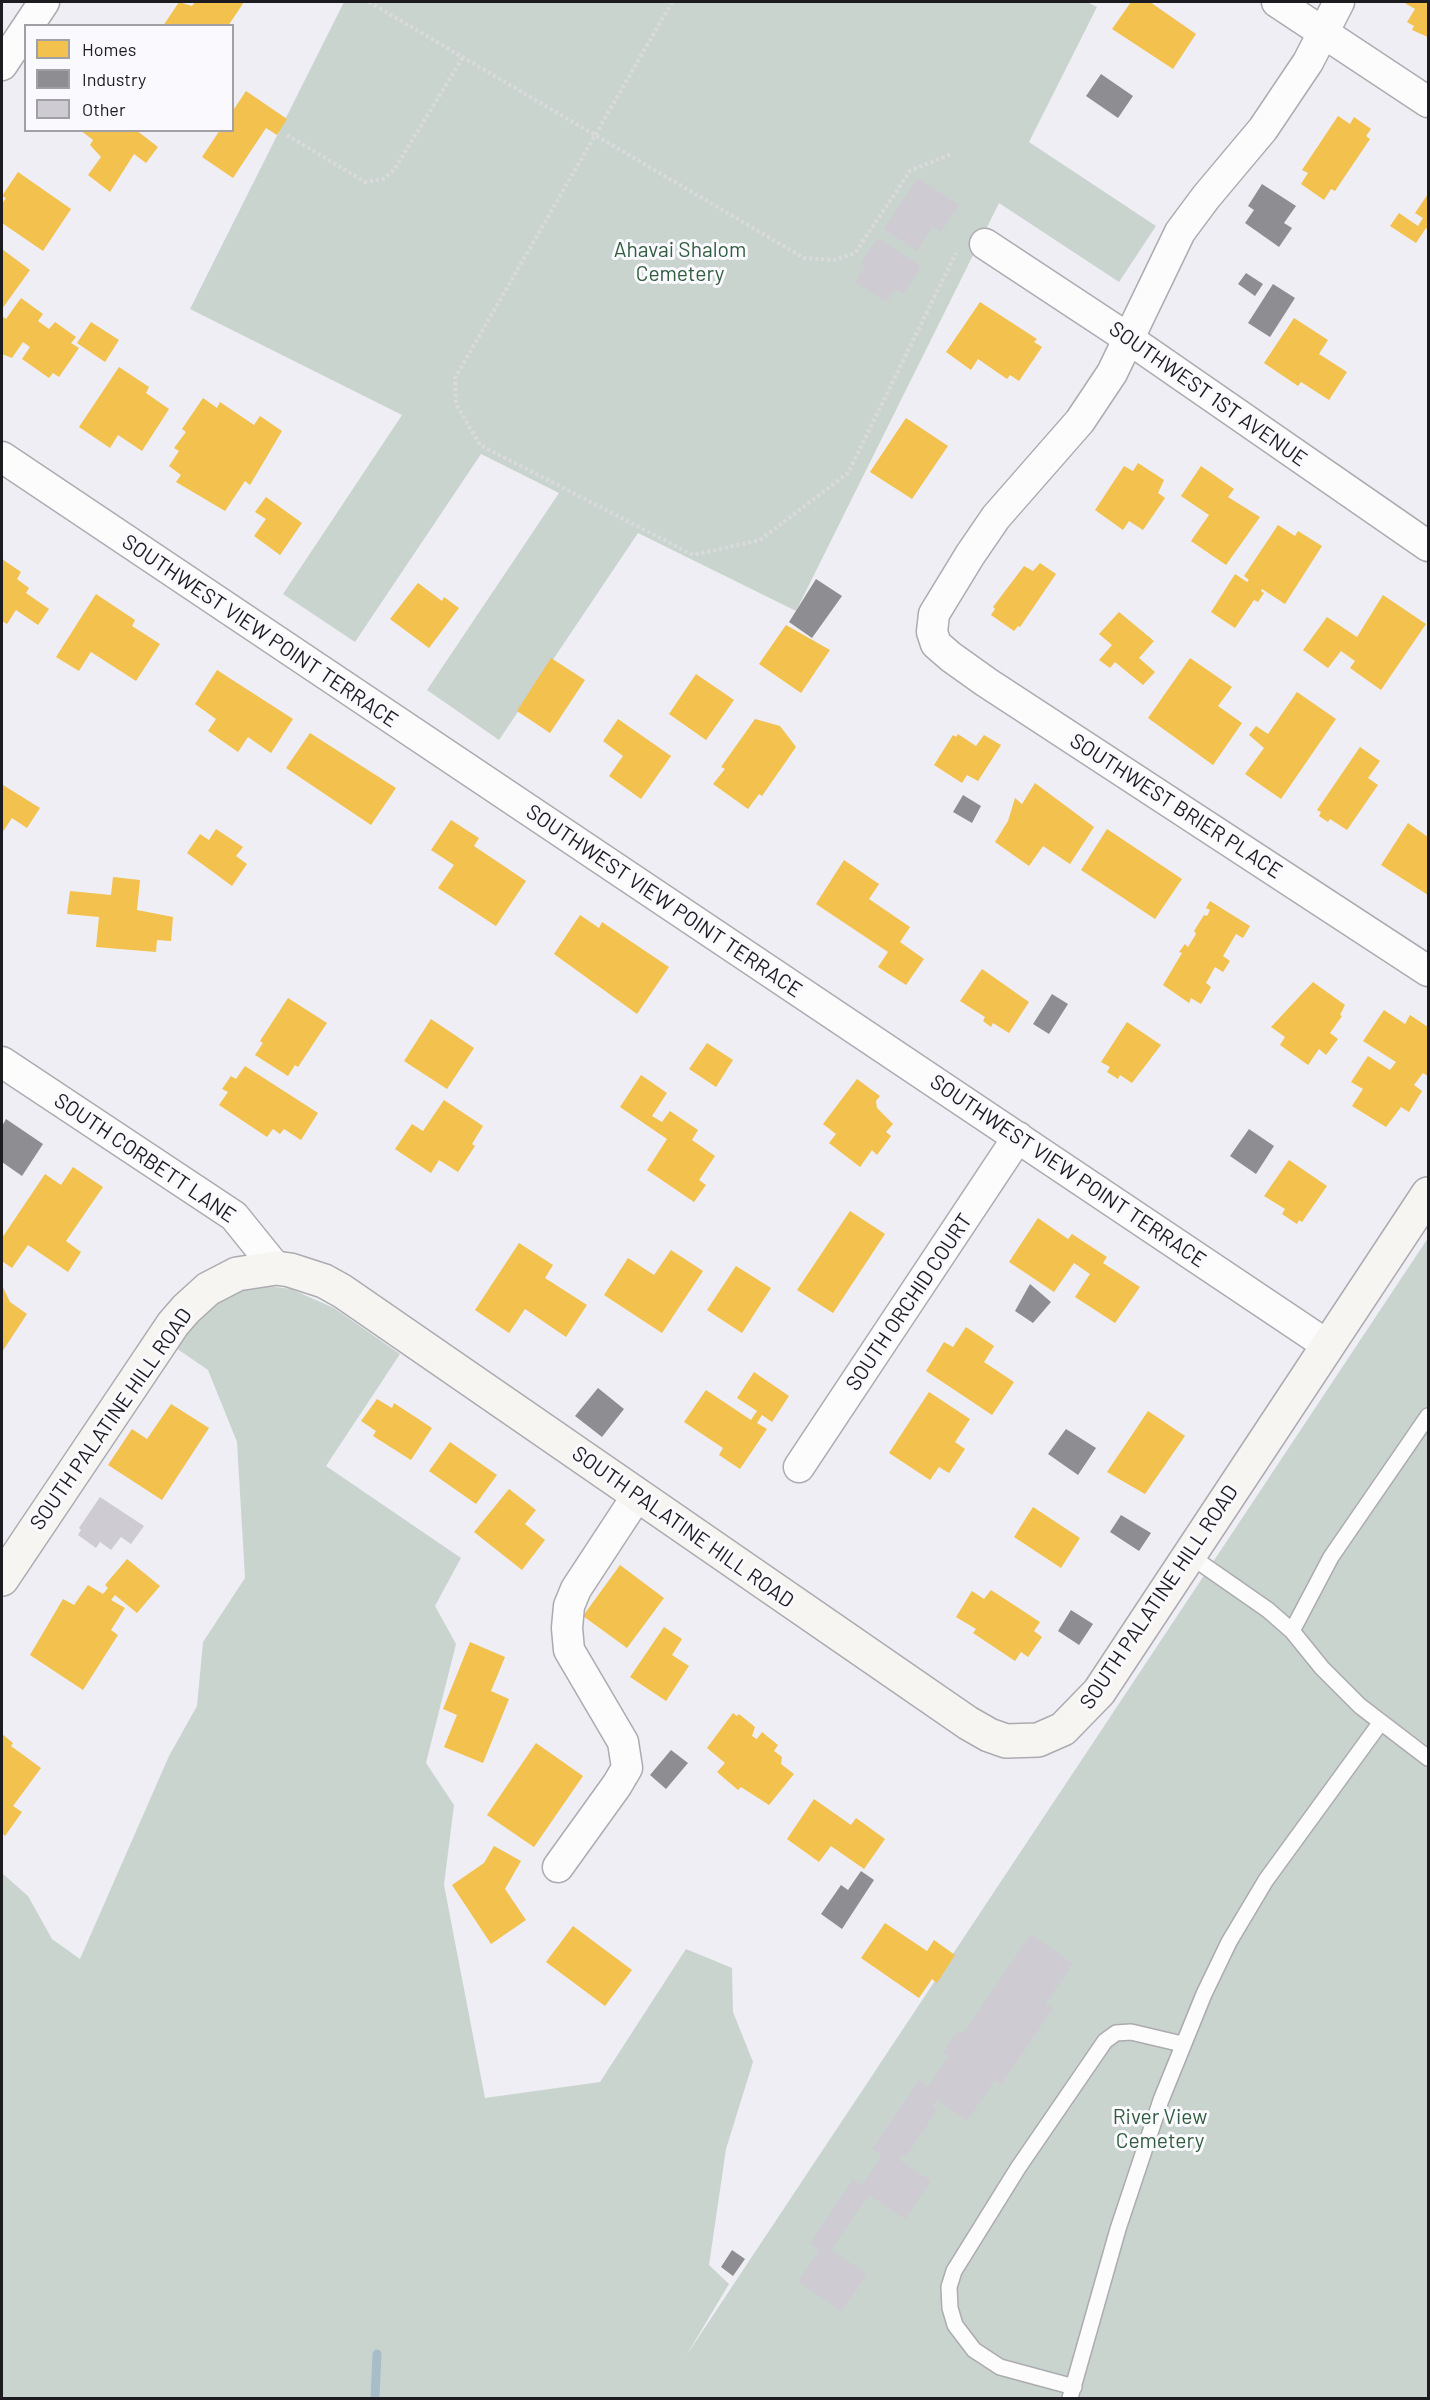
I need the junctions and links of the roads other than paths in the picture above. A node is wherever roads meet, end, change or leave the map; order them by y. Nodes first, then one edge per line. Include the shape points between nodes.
1 (44, 2) edge
2 (1277, 2) edge
3 (1339, 2) edge
4 (29, 24) edge
5 (1322, 31) junction
6 (24, 32) edge
7 (2, 65) edge
8 (1428, 102) edge
9 (971, 248) road end
10 (1129, 339) junction
11 (2, 458) edge
12 (1428, 546) edge
13 (1428, 971) edge
14 (2, 1062) edge
15 (1018, 1137) junction
16 (1428, 1194) edge
17 (276, 1268) junction
18 (1327, 1345) junction
19 (1428, 1416) edge
20 (799, 1467) dead end
21 (637, 1496) junction
22 (1189, 1555) junction
23 (2, 1579) edge
24 (1292, 1631) junction
25 (1381, 1722) junction
26 (1428, 1758) edge
27 (558, 1867) dead end
28 (1182, 2044) junction
29 (1072, 2393) edge

1 - 4 street
2 - 5 street
3 - 5 street
5 - 8 street
5 - 10 street via 1308,62 1263,129 1180,232
6 - 7 street
9 - 10 street, SOUTHWEST 1ST AVENUE
10 - 12 street, SOUTHWEST 1ST AVENUE
10 - 13 street, SOUTHWEST BRIER PLACE via 1112,373 1080,420 996,517 970,555 934,614 932,632 936,644 986,682
11 - 15 street, SOUTHWEST VIEW POINT TERRACE
14 - 17 street, SOUTH CORBETT LANE via 234,1216
15 - 18 street, SOUTHWEST VIEW POINT TERRACE
15 - 20 street, SOUTH ORCHID COURT
16 - 18 street, SOUTH PALATINE HILL ROAD
17 - 21 street, SOUTH PALATINE HILL ROAD via 324,1281 342,1291
17 - 23 street, SOUTH PALATINE HILL ROAD via 252,1270 208,1289 173,1323
18 - 22 street, SOUTH PALATINE HILL ROAD
19 - 24 lane via 1331,1557
21 - 22 street, SOUTH PALATINE HILL ROAD via 968,1723 1006,1741 1051,1736 1087,1707
21 - 27 street via 576,1589 567,1628 569,1650 623,1742 627,1768
22 - 24 lane
24 - 25 lane via 1342,1689
25 - 26 lane
25 - 28 lane via 1266,1880 1229,1942
28 - 29 lane via 1118,2229
28 - 29 lane via 1131,2032 1116,2033 1105,2041 1018,2168 954,2271 949,2287 950,2308 955,2325 974,2350 1000,2367

